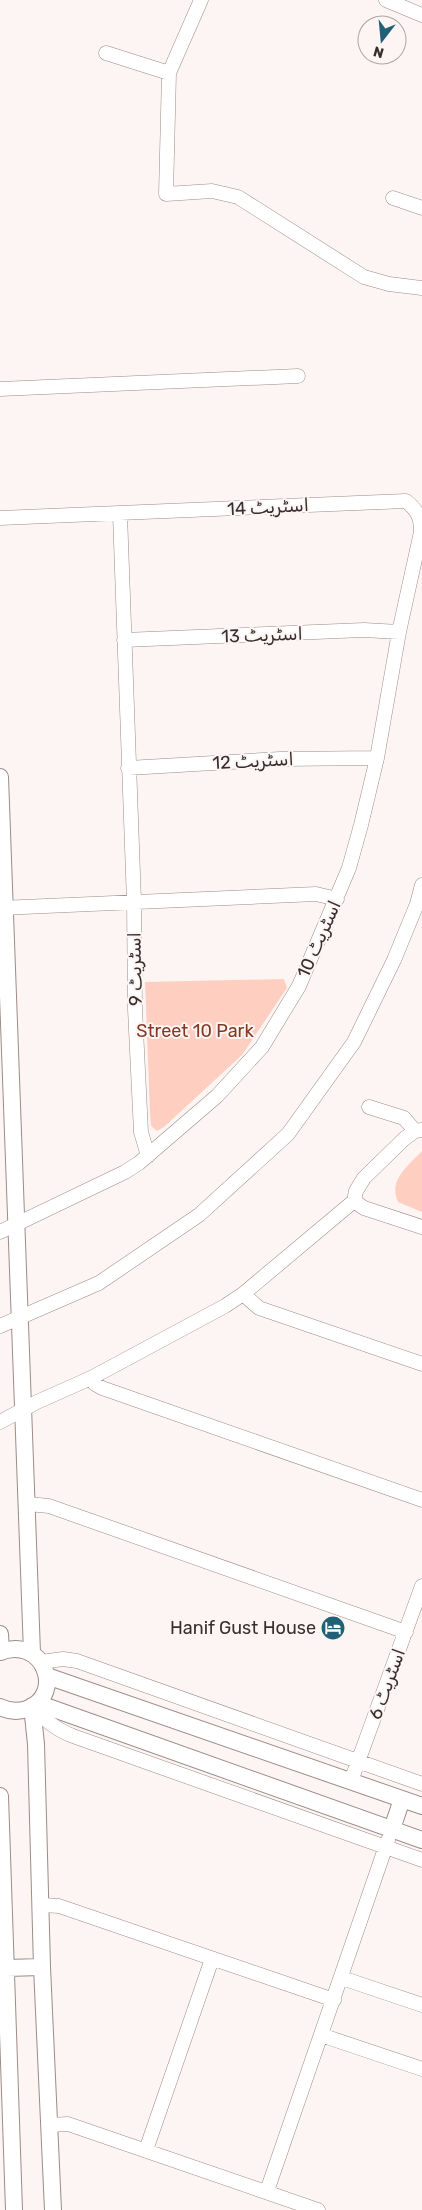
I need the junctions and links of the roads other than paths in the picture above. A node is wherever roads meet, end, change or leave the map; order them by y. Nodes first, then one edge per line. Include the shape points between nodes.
1 (201, 0) edge
2 (386, 0) edge
3 (422, 15) edge
4 (106, 53) dead end
5 (169, 73) junction
6 (393, 198) dead end
7 (422, 208) edge
8 (422, 288) edge
9 (298, 376) dead end
10 (0, 389) edge
11 (414, 508) joint
12 (120, 514) junction
13 (0, 518) edge
14 (399, 632) junction
15 (124, 640) junction
16 (377, 758) junction
17 (128, 768) junction
18 (0, 778) edge
19 (422, 885) edge
20 (337, 899) junction
21 (134, 902) junction
22 (2, 908) edge
23 (369, 1107) dead end
24 (418, 1131) edge
25 (148, 1156) junction
26 (354, 1202) junction
27 (16, 1224) junction
28 (422, 1227) edge
29 (0, 1232) edge
30 (243, 1294) junction
31 (20, 1318) junction
32 (0, 1326) edge
33 (422, 1364) edge
34 (91, 1378) junction
35 (23, 1412) junction
36 (0, 1422) edge
37 (422, 1500) edge
38 (28, 1504) junction
39 (422, 1586) edge
40 (406, 1632) junction
41 (0, 1634) edge
42 (1, 1652) edge
43 (40, 1663) junction
44 (34, 1704) junction
45 (0, 1707) edge
46 (358, 1762) junction
47 (352, 1781) junction
48 (422, 1784) edge
49 (0, 1796) edge
50 (402, 1800) junction
51 (422, 1806) edge
52 (392, 1830) junction
53 (422, 1840) edge
54 (385, 1848) junction
55 (422, 1860) edge
56 (1, 1878) edge
57 (42, 1905) junction
58 (212, 1959) junction
59 (42, 1967) junction
60 (6, 1968) junction
61 (342, 1978) junction
62 (334, 2000) junction
63 (422, 2005) edge
64 (321, 2035) junction
65 (5, 2055) edge
66 (422, 2069) edge
67 (49, 2125) junction
68 (146, 2150) junction
69 (268, 2192) junction
70 (14, 2210) edge
71 (53, 2210) edge
72 (318, 2210) edge

1 - 5 street
2 - 3 street
4 - 5 street
5 - 8 street via 166,194 212,191 238,197 364,276 389,284
6 - 7 street
9 - 10 street
11 - 12 street, اسٹریٹ 14 via 406,501 392,501
11 - 14 street, اسٹریٹ 10 via 421,517 421,532
12 - 13 street, اسٹریٹ 14
12 - 15 street, اسٹریٹ 9
14 - 15 street, اسٹریٹ 13 via 364,630
14 - 16 street, اسٹریٹ 10
15 - 17 street, اسٹریٹ 9
16 - 17 street, اسٹریٹ 12 via 280,759
16 - 20 street, اسٹریٹ 10 via 349,868
17 - 21 street, اسٹریٹ 9
18 - 22 street
19 - 31 street via 394,960 354,1042 288,1134 199,1215 99,1283
20 - 21 street via 316,894
20 - 25 street, اسٹریٹ 10 via 299,986 262,1047 217,1096
21 - 22 street
21 - 25 street, اسٹریٹ 9 via 141,1132
22 - 27 street
23 - 24 street via 404,1118
24 - 26 street via 404,1139 364,1178
25 - 27 street, اسٹریٹ 10 via 125,1172
26 - 28 street
26 - 30 street
27 - 29 street, اسٹریٹ 10
27 - 31 street
30 - 33 street via 259,1308
30 - 34 street via 187,1328
31 - 32 street
31 - 35 street
34 - 35 street
34 - 37 street via 102,1388
35 - 36 street
35 - 38 street
38 - 40 street via 49,1506
38 - 43 street
39 - 40 street, اسٹریٹ 6
40 - 46 street, اسٹریٹ 6
41 - 42 street
42 - 43 street via 16,1648
43 - 44 street via 44,1693
43 - 46 street via 63,1659 77,1661
43 - 47 street
44 - 45 street via 18,1711
44 - 52 street
44 - 54 street via 46,1722 72,1736
44 - 57 street
46 - 47 street, اسٹریٹ 6
46 - 48 street
47 - 50 street
49 - 56 street
50 - 51 street
50 - 52 street
52 - 53 street
52 - 54 street
54 - 55 street
54 - 61 street
56 - 60 street
57 - 58 street via 59,1906
57 - 59 street
58 - 62 street
58 - 68 street
59 - 60 street
59 - 67 street
60 - 65 street
61 - 62 street
61 - 63 street
62 - 64 street
64 - 66 street
64 - 69 street
65 - 70 street
67 - 68 street via 68,2124
67 - 71 street
68 - 69 street
69 - 72 street

